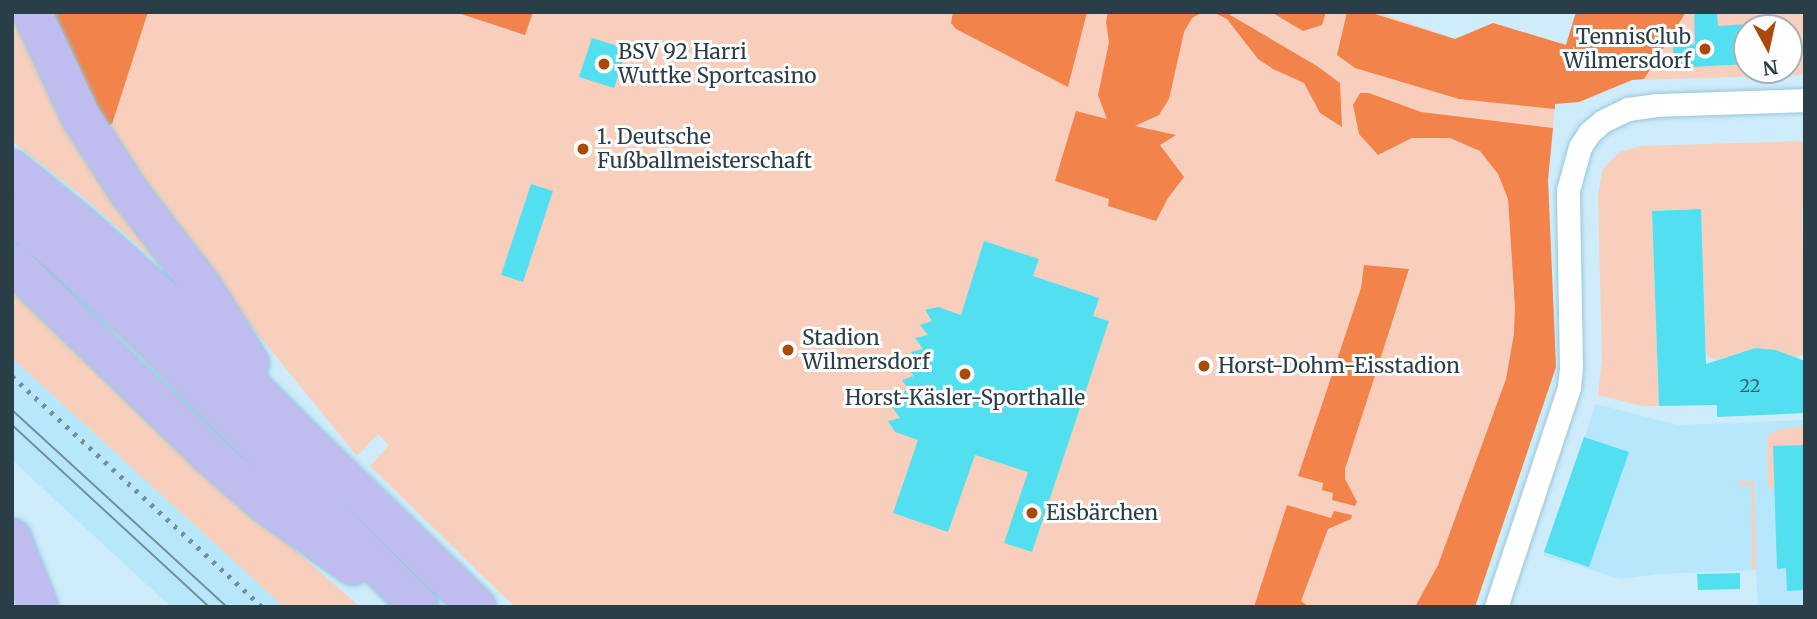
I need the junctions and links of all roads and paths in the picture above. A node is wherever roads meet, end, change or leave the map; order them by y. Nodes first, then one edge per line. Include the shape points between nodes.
1 (32, 12) edge
2 (1805, 100) edge
3 (17, 173) edge
4 (12, 215) edge
5 (12, 263) edge
6 (290, 426) junction
7 (12, 538) edge
8 (39, 607) edge
9 (410, 607) edge
10 (419, 607) edge
11 (477, 607) edge
12 (1496, 607) edge

1 - 6 highway via 81,117 127,189 202,287
2 - 12 street via 1656,104 1628,109 1603,121 1580,147 1568,190 1569,387
3 - 6 highway via 181,315
4 - 10 highway via 145,332
5 - 9 highway via 265,503
6 - 11 highway
7 - 8 highway

